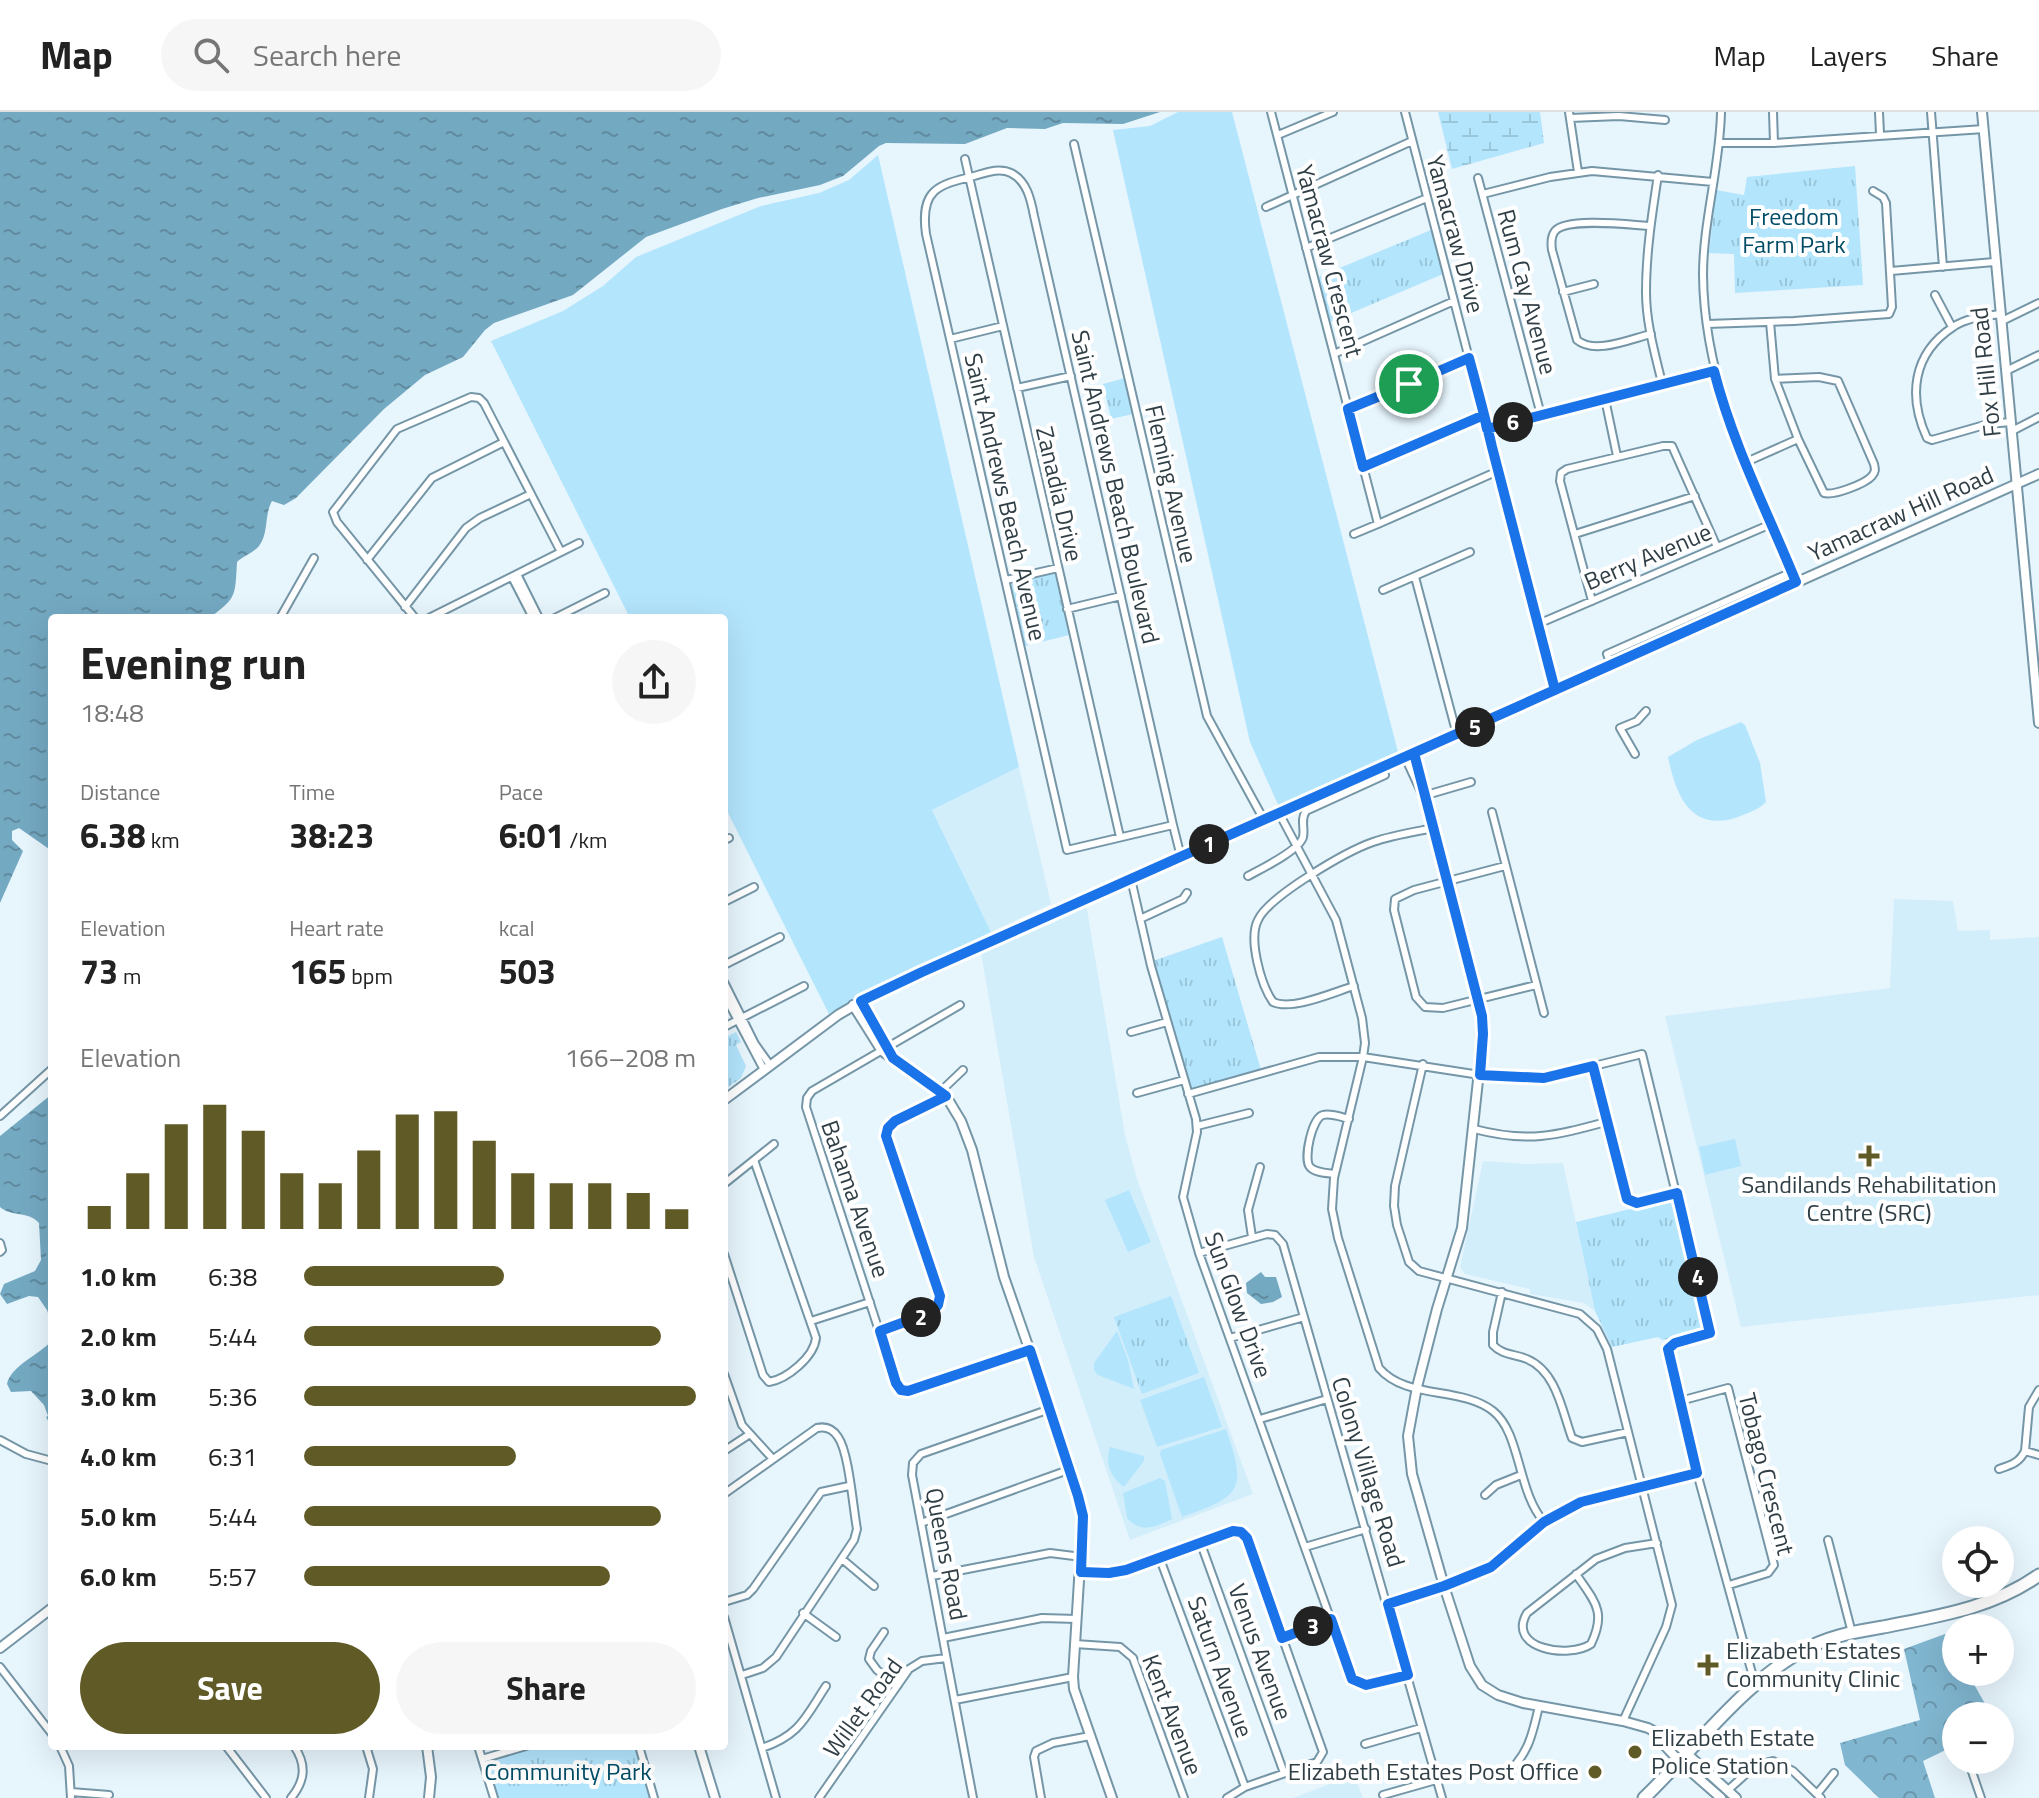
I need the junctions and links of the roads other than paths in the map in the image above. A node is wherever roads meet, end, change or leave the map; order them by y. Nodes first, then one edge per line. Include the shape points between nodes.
1 (1271, 112) edge
2 (1333, 112) edge
3 (1405, 112) edge
4 (1721, 112) edge
5 (1773, 112) edge
6 (1879, 112) edge
7 (1931, 112) edge
8 (1982, 112) edge
9 (1570, 115) edge
10 (1665, 120) dead end
11 (1984, 129) junction
12 (1932, 131) junction
13 (1880, 134) junction
14 (1278, 135) junction
15 (1412, 141) junction
16 (1719, 143) junction
17 (1774, 143) junction
18 (1074, 144) dead end
19 (965, 159) dead end
20 (1578, 172) junction
21 (1658, 175) junction
22 (969, 177) junction
23 (1478, 178) dead end
24 (1713, 182) junction
25 (1873, 191) dead end
26 (1483, 194) junction
27 (1293, 195) junction
28 (1427, 198) junction
29 (1266, 207) dead end
30 (1650, 226) junction
31 (1306, 248) junction
32 (1994, 262) junction
33 (1943, 267) junction
34 (1891, 271) junction
35 (1594, 284) dead end
36 (1563, 292) junction
37 (1935, 295) dead end
38 (1454, 301) junction
39 (2039, 303) edge
40 (2001, 317) junction
41 (1770, 322) junction
42 (1707, 324) junction
43 (1003, 326) junction
44 (1952, 327) junction
45 (1651, 334) junction
46 (950, 339) junction
47 (1334, 354) junction
48 (2039, 355) edge
49 (1469, 358) junction
50 (1714, 371) junction
51 (2006, 371) junction
52 (1071, 376) junction
53 (1775, 379) junction
54 (1662, 383) junction
55 (1017, 388) junction
56 (1605, 399) junction
57 (1348, 409) junction
58 (1484, 415) junction
59 (1541, 415) junction
60 (2039, 417) edge
61 (2011, 426) junction
62 (1487, 429) junction
63 (1798, 439) junction
64 (504, 442) junction
65 (1617, 456) junction
66 (1744, 463) junction
67 (2015, 465) junction
68 (1363, 467) junction
69 (1498, 471) junction
70 (2036, 475) edge
71 (2017, 485) junction
72 (531, 494) junction
73 (1993, 495) junction
74 (1695, 496) junction
75 (2019, 509) junction
76 (1378, 524) junction
77 (1771, 524) junction
78 (1354, 534) dead end
79 (1575, 534) junction
80 (579, 543) dead end
81 (1717, 547) junction
82 (561, 552) junction
83 (1470, 552) dead end
84 (314, 558) dead end
85 (367, 560) junction
86 (1058, 568) junction
87 (1792, 572) junction
88 (515, 575) junction
89 (1415, 577) junction
90 (1006, 580) junction
91 (1796, 582) junction
92 (1383, 590) dead end
93 (605, 593) dead end
94 (1121, 596) junction
95 (1592, 601) junction
96 (405, 607) junction
97 (1067, 609) junction
98 (282, 614) edge
99 (411, 614) edge
100 (437, 614) edge
101 (534, 614) edge
102 (563, 614) edge
103 (1681, 621) junction
104 (1538, 624) junction
105 (1686, 632) junction
106 (2035, 641) edge
107 (1611, 665) junction
108 (1555, 690) junction
109 (2037, 690) edge
110 (1646, 711) dead end
111 (2039, 723) edge
112 (1457, 735) junction
113 (1635, 754) dead end
114 (1410, 755) junction
115 (1385, 775) dead end
116 (1471, 782) dead end
117 (1425, 797) junction
118 (1492, 812) dead end
119 (1279, 813) junction
120 (1264, 820) junction
121 (1173, 825) junction
122 (1434, 828) junction
123 (1120, 837) junction
124 (1297, 846) junction
125 (1181, 857) junction
126 (1505, 866) junction
127 (1313, 875) junction
128 (1248, 876) dead end
129 (1131, 879) junction
130 (1449, 881) junction
131 (754, 887) dead end
132 (1187, 893) dead end
133 (728, 900) edge
134 (1140, 919) junction
135 (780, 937) dead end
136 (728, 963) edge
137 (1536, 985) junction
138 (804, 986) dead end
139 (1354, 986) junction
140 (728, 991) edge
141 (728, 1000) edge
142 (1479, 1001) junction
143 (857, 1003) junction
144 (960, 1005) dead end
145 (1544, 1013) dead end
146 (740, 1019) junction
147 (1167, 1022) junction
148 (728, 1025) edge
149 (1131, 1032) dead end
150 (885, 1049) junction
151 (1363, 1057) junction
152 (1423, 1064) junction
153 (1593, 1066) junction
154 (767, 1068) junction
155 (963, 1070) dead end
156 (48, 1073) edge
157 (1480, 1075) junction
158 (1184, 1080) junction
159 (1137, 1093) dead end
160 (943, 1094) junction
161 (1188, 1094) junction
162 (728, 1097) edge
163 (1249, 1113) dead end
164 (0, 1116) edge
165 (1349, 1119) junction
166 (1606, 1122) junction
167 (1197, 1126) junction
168 (1474, 1129) junction
169 (774, 1144) dead end
170 (754, 1160) junction
171 (1260, 1167) dead end
172 (1335, 1174) junction
173 (728, 1181) edge
174 (1677, 1193) junction
175 (1252, 1237) junction
176 (0, 1243) edge
177 (0, 1252) edge
178 (1199, 1253) junction
179 (728, 1266) edge
180 (1447, 1279) junction
181 (1502, 1292) junction
182 (870, 1302) junction
183 (1304, 1317) junction
184 (811, 1321) junction
185 (880, 1331) junction
186 (1230, 1338) junction
187 (1030, 1350) junction
188 (728, 1387) edge
189 (1417, 1387) junction
190 (2039, 1390) edge
191 (1327, 1399) junction
192 (1680, 1401) junction
193 (1050, 1409) junction
194 (1260, 1419) junction
195 (1628, 1432) junction
196 (750, 1434) junction
197 (0, 1440) edge
198 (728, 1448) edge
199 (2025, 1451) junction
200 (2039, 1455) edge
201 (772, 1458) junction
202 (48, 1460) edge
203 (1071, 1469) junction
204 (1999, 1469) dead end
205 (1697, 1473) junction
206 (1521, 1475) junction
207 (849, 1486) junction
208 (1642, 1487) junction
209 (728, 1491) edge
210 (1485, 1495) dead end
211 (1544, 1522) junction
212 (921, 1523) junction
213 (1366, 1529) junction
214 (1828, 1540) dead end
215 (1657, 1543) junction
216 (1201, 1544) junction
217 (1305, 1547) junction
218 (1082, 1557) junction
219 (842, 1559) junction
220 (1160, 1559) junction
221 (1081, 1572) junction
222 (1576, 1574) junction
223 (2039, 1575) edge
224 (932, 1576) junction
225 (1729, 1585) junction
226 (874, 1586) dead end
227 (1444, 1586) junction
228 (728, 1601) edge
229 (1388, 1604) junction
230 (48, 1611) edge
231 (803, 1613) junction
232 (1077, 1619) junction
233 (1331, 1619) junction
234 (728, 1630) edge
235 (884, 1632) dead end
236 (1852, 1633) junction
237 (836, 1637) dead end
238 (943, 1638) junction
239 (1282, 1638) junction
240 (1075, 1644) junction
241 (0, 1648) edge
242 (946, 1658) junction
243 (0, 1667) edge
244 (742, 1675) junction
245 (1408, 1675) junction
246 (1073, 1677) junction
247 (1755, 1684) junction
248 (898, 1685) junction
249 (826, 1686) dead end
250 (955, 1700) junction
251 (1539, 1706) junction
252 (48, 1720) edge
253 (1623, 1721) junction
254 (44, 1723) junction
255 (48, 1728) edge
256 (1421, 1728) junction
257 (1090, 1736) junction
258 (1365, 1744) dead end
259 (762, 1748) junction
260 (62, 1750) edge
261 (229, 1750) edge
262 (296, 1750) edge
263 (367, 1750) edge
264 (428, 1750) edge
265 (479, 1750) edge
266 (512, 1750) edge
267 (640, 1750) edge
268 (700, 1750) edge
269 (1685, 1758) junction
270 (482, 1759) junction
271 (1284, 1773) junction
272 (1834, 1773) dead end
273 (1973, 1774) edge
274 (1502, 1778) dead end
275 (1436, 1780) junction
276 (1245, 1787) junction
277 (1728, 1790) junction
278 (71, 1795) edge
279 (109, 1795) dead end
280 (822, 1795) edge
281 (1383, 1795) dead end
282 (1819, 1796) edge
283 (266, 1798) edge
284 (291, 1798) edge
285 (369, 1798) edge
286 (429, 1798) edge
287 (494, 1798) edge
288 (654, 1798) edge
289 (715, 1798) edge
290 (776, 1798) edge
291 (833, 1798) edge
292 (973, 1798) edge
293 (1041, 1798) edge
294 (1112, 1798) edge
295 (1184, 1798) edge
296 (1227, 1798) edge
297 (1442, 1798) edge
298 (1644, 1798) edge
299 (1721, 1798) edge
300 (1736, 1798) edge
301 (1981, 1798) edge

1 - 14 street, Yamacraw Crescent
2 - 14 street
3 - 15 street, Yamacraw Drive
4 - 16 street
5 - 17 street
6 - 13 street
7 - 12 street
8 - 11 street, Fox Hill Road
9 - 10 street
9 - 20 street
11 - 12 street
11 - 32 street, Fox Hill Road
12 - 13 street
12 - 33 street
13 - 17 street
14 - 27 street, Yamacraw Crescent
15 - 27 street
15 - 28 street, Yamacraw Drive
16 - 17 street
16 - 24 street
18 - 120 street, Fleming Avenue via 1207,716
19 - 22 street, Zanadia Drive
20 - 21 street
20 - 26 street
21 - 24 street
21 - 30 street
22 - 43 street, Zanadia Drive
22 - 46 street, Saint Andrews Beach Avenue via 935,189 925,213
22 - 52 street, Saint Andrews Beach Boulevard via 1007,172 1026,189
23 - 26 street, Rum Cay Avenue
24 - 42 street via 1703,274
25 - 34 street via 1886,203
26 - 59 street, Rum Cay Avenue
27 - 29 street
27 - 31 street, Yamacraw Crescent
28 - 31 street
28 - 38 street, Yamacraw Drive
30 - 36 street via 1586,224 1554,232 1552,250
30 - 45 street via 1646,293
31 - 47 street, Yamacraw Crescent
32 - 33 street
32 - 40 street, Fox Hill Road
33 - 34 street
34 - 41 street via 1889,314
35 - 36 street
36 - 45 street via 1577,340 1587,347
37 - 44 street
38 - 47 street
38 - 49 street, Yamacraw Drive
39 - 40 street
40 - 44 street
40 - 51 street, Fox Hill Road
41 - 42 street
41 - 53 street
42 - 50 street
43 - 46 street
43 - 55 street, Zanadia Drive
44 - 61 street via 1936,342 1917,376 1915,404 1927,438 1937,440 1988,424
45 - 54 street
46 - 90 street, Saint Andrews Beach Avenue
47 - 57 street, Yamacraw Crescent
48 - 51 street
49 - 57 street
49 - 58 street, Yamacraw Drive
50 - 54 street
50 - 66 street
51 - 61 street, Fox Hill Road
52 - 55 street
52 - 94 street, Saint Andrews Beach Boulevard
53 - 63 street
53 - 63 street via 1838,381 1874,473 1836,494 1826,494
54 - 56 street
55 - 86 street, Zanadia Drive
56 - 59 street
56 - 65 street
57 - 68 street, Yamacraw Crescent
58 - 62 street, Yamacraw Drive
58 - 68 street
59 - 62 street
60 - 61 street
61 - 67 street, Fox Hill Road
62 - 69 street, Yamacraw Drive
63 - 66 street
64 - 72 street
64 - 85 street via 432,478
64 - 85 street via 479,398 471,397 397,429 333,512
65 - 74 street via 1672,446
65 - 79 street via 1561,473
66 - 77 street
67 - 70 street via 2023,476
67 - 71 street, Fox Hill Road
68 - 76 street, Yamacraw Crescent
69 - 76 street
69 - 104 street, Yamacraw Drive
70 - 71 street, Yamacraw Hill Road
71 - 73 street, Yamacraw Hill Road
71 - 75 street, Fox Hill Road
72 - 82 street
72 - 96 street via 466,528
73 - 75 street via 2011,497
73 - 91 street, Yamacraw Hill Road
74 - 79 street
74 - 81 street
75 - 106 street, Fox Hill Road
76 - 78 street
77 - 81 street, Berry Avenue
77 - 87 street
79 - 95 street
80 - 82 street
81 - 95 street, Berry Avenue
82 - 88 street
83 - 89 street
84 - 98 street
85 - 96 street
86 - 90 street
86 - 97 street, Zanadia Drive
87 - 91 street
87 - 103 street
88 - 100 street
88 - 101 street
89 - 92 street
89 - 112 street
90 - 123 street, Saint Andrews Beach Avenue via 1067,850
91 - 105 street, Yamacraw Hill Road
93 - 102 street
94 - 97 street
94 - 121 street, Saint Andrews Beach Boulevard
95 - 104 street, Berry Avenue
96 - 99 street
97 - 123 street, Zanadia Drive
103 - 105 street
103 - 107 street via 1607,654
104 - 108 street, Yamacraw Drive
105 - 107 street, Yamacraw Hill Road
106 - 109 street, Fox Hill Road
107 - 108 street, Yamacraw Hill Road
108 - 112 street, Yamacraw Hill Road
109 - 111 street, Fox Hill Road
110 - 113 street via 1620,728
112 - 114 street, Yamacraw Hill Road
114 - 117 street
114 - 119 street, Yamacraw Hill Road
115 - 124 street via 1306,811
116 - 117 street
117 - 122 street
118 - 126 street
119 - 120 street, Yamacraw Hill Road
119 - 124 street
120 - 125 street, Yamacraw Hill Road
121 - 123 street
121 - 125 street, Saint Andrews Beach Boulevard
122 - 127 street via 1374,841
122 - 130 street
124 - 127 street
124 - 128 street
125 - 129 street, Yamacraw Hill Road
126 - 130 street
126 - 137 street
127 - 139 street via 1336,920
127 - 139 street via 1263,912 1256,924 1254,943 1269,997 1284,1006
129 - 134 street, Sun Glow Drive
129 - 143 street, Yamacraw Hill Road
130 - 142 street
130 - 142 street via 1399,896 1394,910 1418,1001 1436,1008
131 - 133 street
132 - 134 street
134 - 147 street, Sun Glow Drive
135 - 136 street
137 - 142 street
137 - 145 street
138 - 146 street
139 - 151 street
140 - 146 street
141 - 146 street
142 - 157 street
143 - 150 street
143 - 154 street, Yamacraw Hill Road
144 - 150 street, Bahama Avenue
146 - 148 street
146 - 154 street
147 - 149 street
147 - 158 street, Sun Glow Drive
150 - 160 street
150 - 182 street, Bahama Avenue via 812,1091 806,1102
151 - 152 street
151 - 161 street via 1319,1057
151 - 165 street
152 - 157 street
152 - 180 street via 1394,1206 1409,1262 1419,1271
153 - 157 street via 1544,1078
153 - 166 street
153 - 174 street via 1642,1054
154 - 162 street, Yamacraw Hill Road
155 - 160 street
156 - 164 street
157 - 168 street
158 - 159 street
158 - 161 street, Sun Glow Drive
160 - 185 street via 895,1121 886,1136 940,1301 924,1316
160 - 187 street via 972,1150 1004,1277
161 - 167 street, Sun Glow Drive
163 - 167 street
165 - 172 street
165 - 172 street via 1328,1114 1314,1123 1309,1165
166 - 168 street via 1539,1138
166 - 174 street via 1627,1199 1637,1203
167 - 178 street, Sun Glow Drive via 1183,1197
168 - 180 street via 1462,1228
169 - 170 street
170 - 173 street
170 - 184 street
171 - 175 street via 1248,1210
172 - 189 street via 1332,1209 1338,1238 1379,1368 1393,1380
174 - 192 street via 1710,1333 1668,1349
175 - 178 street
175 - 183 street, Colony Village Road via 1271,1234 1282,1240
176 - 177 street
178 - 186 street, Sun Glow Drive
179 - 184 street via 769,1382 811,1354 816,1338
180 - 181 street
180 - 189 street
181 - 195 street via 1590,1320 1607,1349
181 - 195 street via 1493,1345 1545,1371 1572,1438 1582,1442
182 - 184 street
182 - 185 street, Bahama Avenue
183 - 186 street
183 - 191 street, Colony Village Road
185 - 187 street, Bahama Avenue via 896,1383 908,1391
186 - 194 street, Sun Glow Drive
187 - 193 street
188 - 196 street via 737,1416
189 - 206 street via 1493,1411 1509,1434
189 - 227 street via 1409,1454
190 - 199 street via 2029,1407
191 - 194 street
191 - 213 street, Colony Village Road
192 - 205 street
192 - 225 street, Tobago Crescent via 1728,1388 1774,1565 1768,1573
193 - 203 street
193 - 212 street, Queens Road via 917,1457 912,1471
194 - 217 street, Sun Glow Drive
195 - 208 street
196 - 198 street
196 - 201 street
197 - 202 street
199 - 200 street
199 - 204 street via 2018,1461
201 - 207 street via 817,1428 829,1428 841,1442
201 - 209 street
203 - 212 street
203 - 218 street via 1083,1516
205 - 208 street
205 - 225 street
206 - 210 street
206 - 211 street
207 - 219 street via 857,1529
207 - 228 street via 821,1492 753,1589
208 - 211 street via 1581,1502
208 - 215 street
211 - 227 street via 1491,1567
212 - 224 street, Queens Road
213 - 217 street
213 - 229 street, Colony Village Road
214 - 236 street
215 - 222 street via 1608,1554
215 - 253 street via 1672,1605
216 - 220 street
216 - 239 street via 1233,1531 1244,1534
216 - 271 street, Venus Avenue
217 - 233 street, Sun Glow Drive
218 - 221 street
218 - 224 street via 1050,1553
219 - 226 street
219 - 231 street
220 - 221 street via 1109,1573
220 - 276 street, Saturn Avenue
221 - 232 street
222 - 222 street via 1527,1613 1523,1631 1531,1643 1573,1651 1591,1644 1599,1610
223 - 236 highway via 1968,1610
224 - 238 street, Queens Road
225 - 247 street
227 - 229 street
227 - 251 street via 1475,1677 1498,1695
229 - 245 street, Colony Village Road
230 - 241 street
231 - 237 street
231 - 244 street via 769,1664
232 - 238 street via 1042,1618
232 - 240 street
233 - 239 street
233 - 245 street, Sun Glow Drive via 1352,1679 1374,1685
234 - 244 street
235 - 248 street via 869,1659
236 - 247 highway via 1800,1652
238 - 242 street, Queens Road
239 - 271 street via 1323,1752 1317,1762
240 - 246 street
240 - 295 street, Kent Avenue via 1120,1647 1133,1658
242 - 248 street, Willet Road via 914,1664
242 - 250 street, Queens Road
243 - 254 street
244 - 259 street
245 - 256 street, Colony Village Road
246 - 250 street
246 - 257 street
247 - 269 highway
248 - 280 street, Willet Road
249 - 259 street via 795,1733
250 - 292 street, Queens Road
251 - 253 street
251 - 274 street via 1528,1748
252 - 254 street
253 - 269 street via 1648,1728
254 - 255 street
256 - 258 street
256 - 275 street, Colony Village Road
257 - 293 street via 1038,1748 1034,1757
257 - 294 street
259 - 290 street
260 - 278 street
261 - 283 street
262 - 284 street via 303,1773
263 - 285 street via 373,1769
264 - 286 street
265 - 270 street
266 - 270 street
267 - 288 street
268 - 289 street
269 - 277 street
269 - 298 highway
269 - 299 street
270 - 287 street
271 - 276 street
272 - 282 street
273 - 301 street
275 - 281 street
275 - 297 street, Colony Village Road
276 - 296 street
277 - 282 street via 1756,1765 1773,1761 1793,1771
277 - 300 street
278 - 279 street
280 - 291 street

